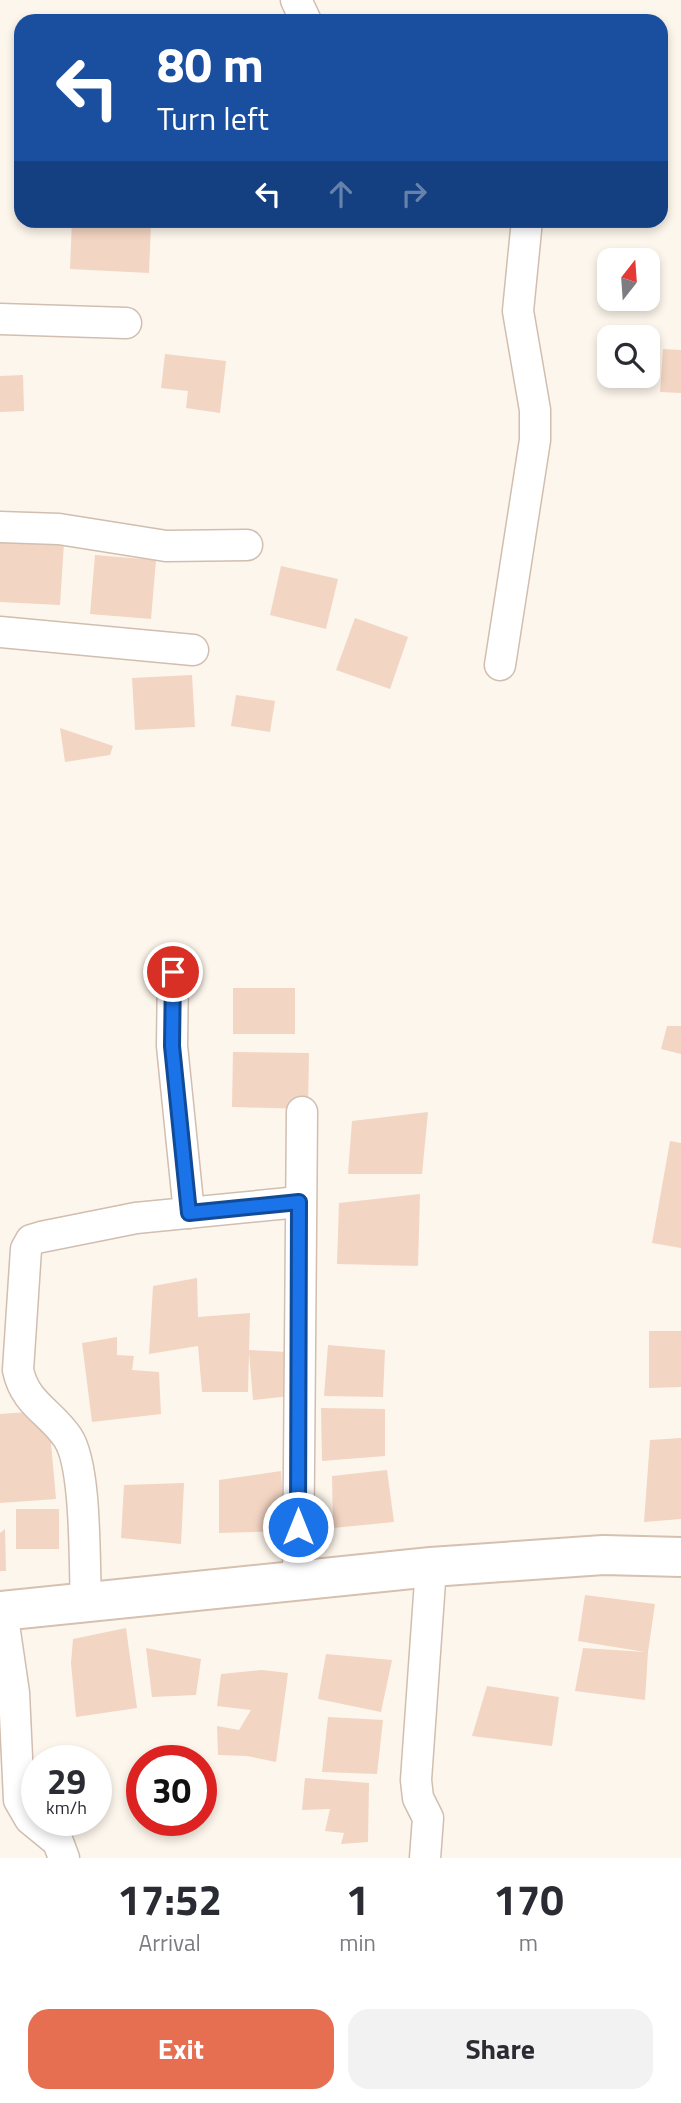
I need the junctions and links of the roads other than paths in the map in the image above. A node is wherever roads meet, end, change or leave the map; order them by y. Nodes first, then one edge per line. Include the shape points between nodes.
1 (526, 228) edge
2 (0, 319) edge
3 (126, 323) dead end
4 (0, 527) edge
5 (247, 545) dead end
6 (0, 632) edge
7 (193, 650) dead end
8 (500, 665) dead end
9 (173, 972) dead end
10 (302, 1112) dead end
11 (299, 1202) junction
12 (189, 1213) junction
13 (681, 1557) edge
14 (431, 1567) junction
15 (298, 1581) junction
16 (86, 1602) junction
17 (1, 1611) edge
18 (64, 1858) edge
19 (425, 1858) edge

1 - 8 street via 518,311 536,440
2 - 3 street
4 - 5 street via 59,529 166,546
6 - 7 street
9 - 12 street via 172,1046
10 - 11 street
11 - 12 street
11 - 15 street
12 - 16 street via 82,1227 31,1240 26,1249 20,1382 30,1400 69,1439 75,1455
13 - 14 street via 603,1555
14 - 15 street
14 - 19 street via 416,1780 418,1798 428,1818
15 - 16 street
16 - 17 street
17 - 18 street via 14,1693 19,1800 30,1819 58,1842

